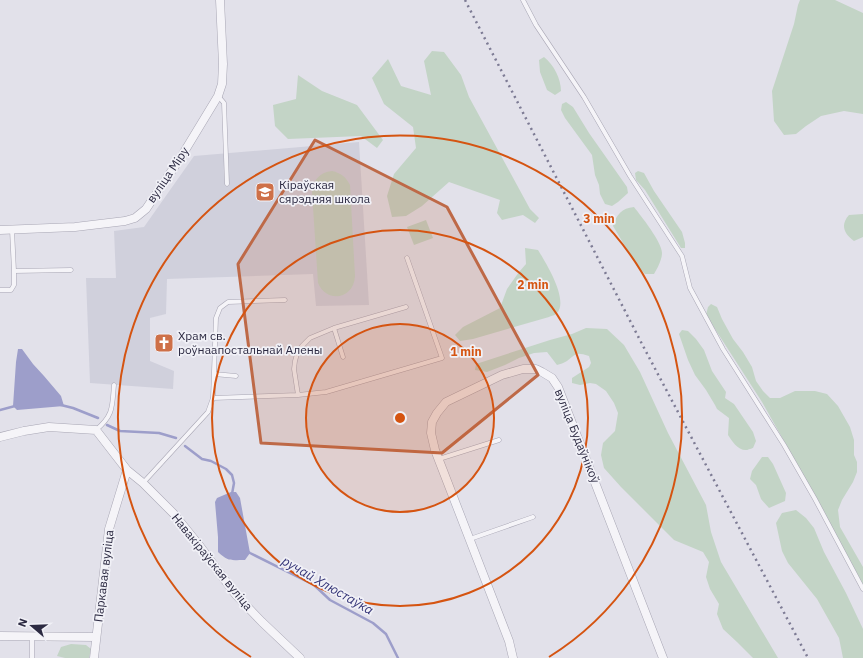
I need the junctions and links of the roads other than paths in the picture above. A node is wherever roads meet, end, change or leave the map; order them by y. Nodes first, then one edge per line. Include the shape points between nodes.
1 (220, 0) edge
2 (523, 0) edge
3 (218, 96) junction
4 (227, 184) dead end
5 (0, 230) edge
6 (12, 230) junction
7 (408, 258) dead end
8 (71, 270) dead end
9 (14, 271) junction
10 (0, 290) edge
11 (285, 300) dead end
12 (406, 308) dead end
13 (334, 328) junction
14 (343, 357) dead end
15 (214, 374) junction
16 (236, 376) dead end
17 (114, 385) dead end
18 (298, 396) junction
19 (212, 398) junction
20 (96, 430) junction
21 (0, 437) edge
22 (499, 440) dead end
23 (438, 459) junction
24 (127, 470) junction
25 (143, 483) junction
26 (533, 517) dead end
27 (470, 539) junction
28 (863, 589) edge
29 (0, 636) edge
30 (32, 636) junction
31 (96, 637) junction
32 (32, 658) edge
33 (94, 658) edge
34 (300, 658) edge
35 (513, 658) edge
36 (663, 658) edge

1 - 3 street, вуліца Міру via 223,64 222,84
2 - 28 lane via 536,25 584,97 630,176 682,256 690,288 723,349 784,445
3 - 4 lane via 224,103
3 - 6 street, вуліца Міру via 182,157 146,209 135,218 75,227
5 - 6 street, вуліца Міру
6 - 9 lane
7 - 18 lane via 442,358 326,392
8 - 9 lane
9 - 10 lane via 14,285 11,290
11 - 15 lane via 228,302 220,308 216,318
12 - 13 lane
13 - 14 lane
13 - 18 lane via 310,338 297,354 294,369
15 - 16 lane
15 - 19 lane
17 - 20 lane via 111,411
18 - 19 lane
19 - 25 lane via 208,412
20 - 21 street via 49,427
20 - 24 street, Навакіраўская вуліца
22 - 23 lane
23 - 27 street, вуліца Будаўнікоў
23 - 36 street, вуліца Будаўнікоў via 431,433 432,422 446,402 502,375 523,369 536,369 552,378 558,387
24 - 25 street, Навакіраўская вуліца
24 - 31 street, Паркавая вуліца via 108,530
25 - 34 street, Навакіраўская вуліца via 200,545 236,595
26 - 27 lane
27 - 35 street, вуліца Будаўнікоў via 509,641
29 - 30 street, Паркавая вуліца
30 - 31 street, Паркавая вуліца
30 - 32 lane
31 - 33 street, Паркавая вуліца

